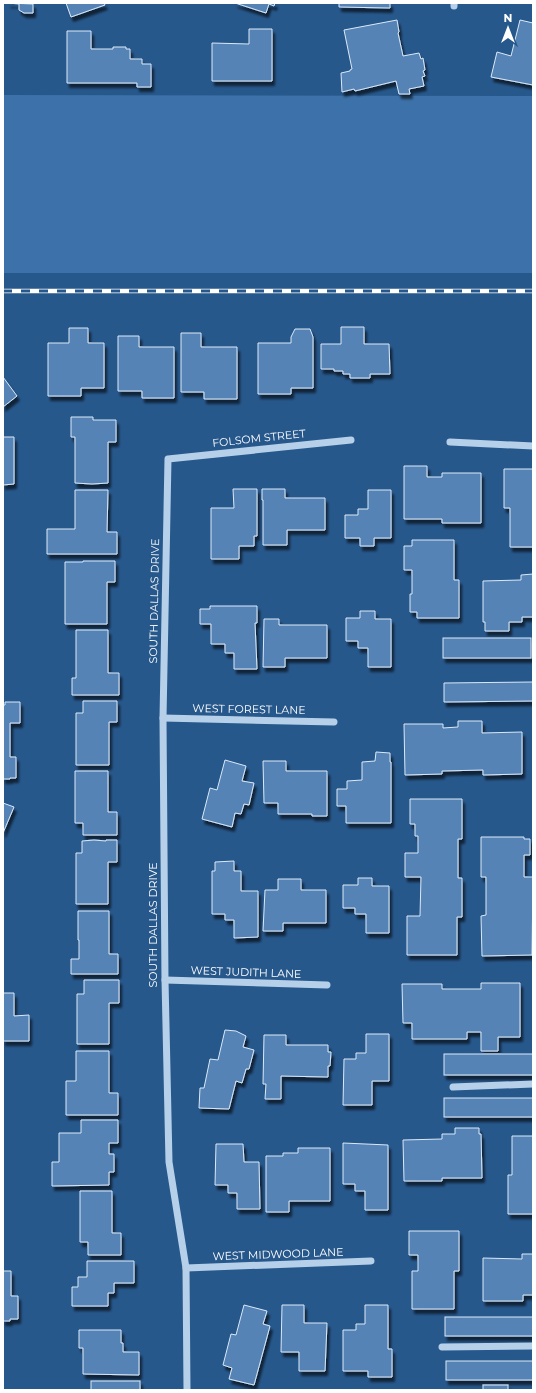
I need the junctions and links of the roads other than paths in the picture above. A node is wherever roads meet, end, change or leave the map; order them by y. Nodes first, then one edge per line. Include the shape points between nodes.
1 (351, 440) dead end
2 (450, 442) dead end
3 (533, 446) edge
4 (168, 458) joint
5 (163, 718) junction
6 (334, 722) dead end
7 (165, 980) junction
8 (327, 985) dead end
9 (533, 1084) edge
10 (453, 1087) dead end
11 (372, 1261) dead end
12 (186, 1268) junction
13 (533, 1346) edge
14 (442, 1347) dead end
15 (188, 1390) edge

1 - 4 street, FOLSOM STREET
2 - 3 street
4 - 5 street, SOUTH DALLAS DRIVE
5 - 6 street, WEST FOREST LANE
5 - 7 street, SOUTH DALLAS DRIVE
7 - 8 street, WEST JUDITH LANE
7 - 12 street, SOUTH DALLAS DRIVE via 169,1162
9 - 10 street
11 - 12 street, WEST MIDWOOD LANE
12 - 15 street, SOUTH DALLAS DRIVE
13 - 14 street

